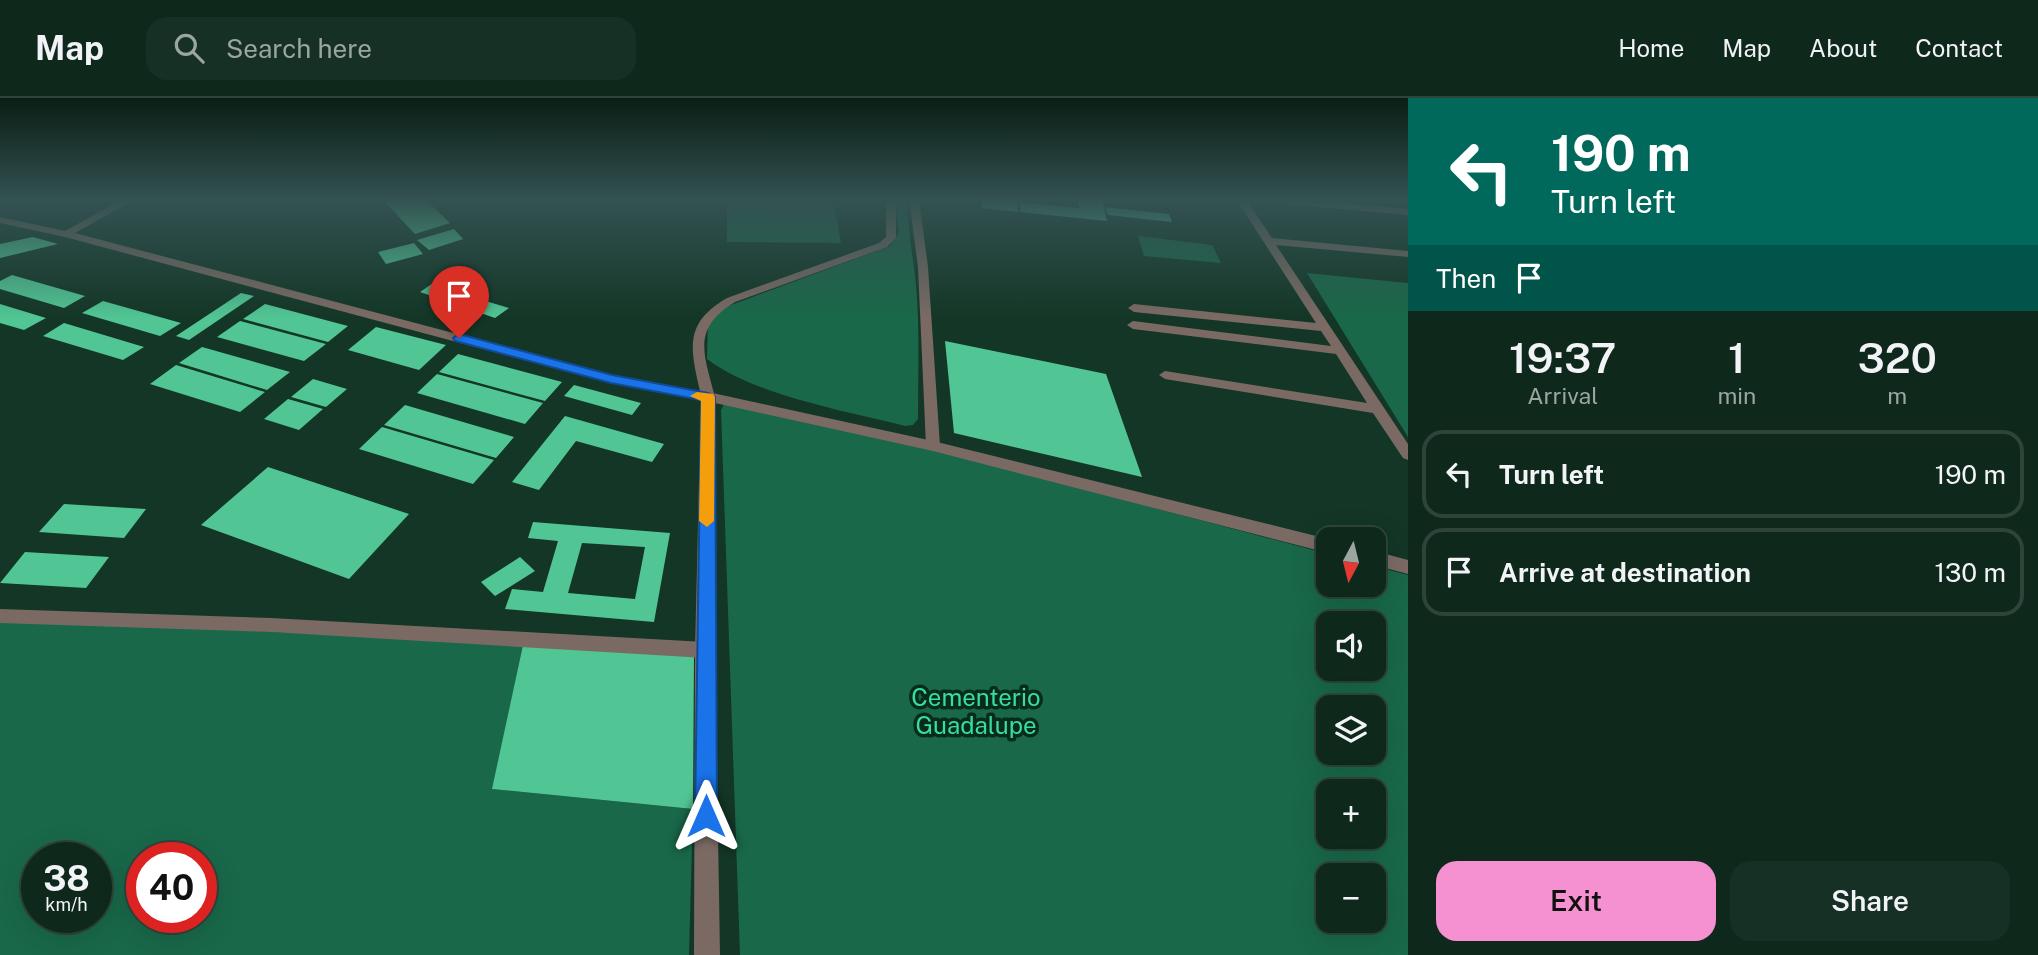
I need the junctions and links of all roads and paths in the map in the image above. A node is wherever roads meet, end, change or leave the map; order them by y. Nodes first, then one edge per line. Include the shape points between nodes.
1 (85, 239) edge
2 (890, 239) edge
3 (919, 239) edge
4 (1265, 239) edge
5 (1267, 242) junction
6 (1408, 254) edge
7 (1134, 308) dead end
8 (1133, 325) dead end
9 (1325, 328) junction
10 (1339, 351) junction
11 (1165, 375) dead end
12 (708, 397) junction
13 (1378, 409) junction
14 (933, 446) junction
15 (1408, 456) edge
16 (1316, 543) edge
17 (1386, 561) edge
18 (1408, 567) edge
19 (0, 616) edge
20 (705, 650) junction
21 (707, 955) edge

1 - 12 street via 611,379
2 - 12 street via 714,308 698,332
3 - 14 street
4 - 5 street
5 - 6 street
5 - 9 street
7 - 9 street
8 - 10 street
9 - 10 street
10 - 13 street
11 - 13 street
12 - 14 street
12 - 20 street
13 - 15 street
14 - 16 street
17 - 18 street
19 - 20 street via 271,625
20 - 21 street

